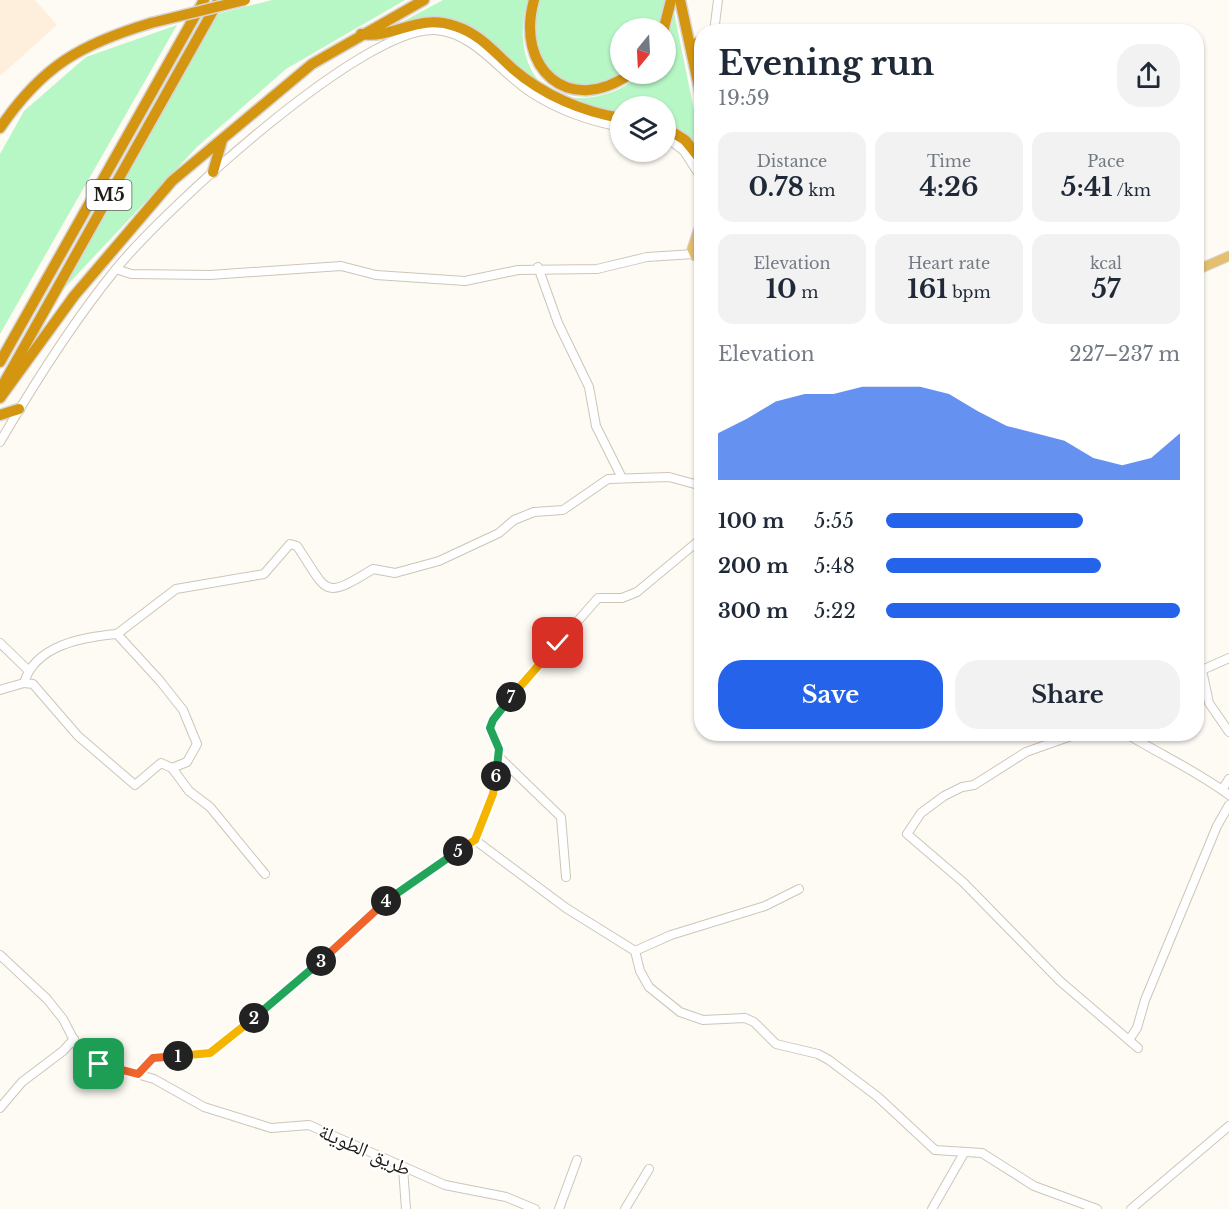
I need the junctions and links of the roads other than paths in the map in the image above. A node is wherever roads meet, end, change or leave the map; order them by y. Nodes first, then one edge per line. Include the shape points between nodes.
1 (204, 0) edge
2 (219, 0) edge
3 (244, 0) edge
4 (424, 0) edge
5 (534, 0) edge
6 (671, 0) edge
7 (680, 0) edge
8 (687, 0) edge
9 (718, 0) edge
10 (666, 18) edge
11 (715, 24) edge
12 (694, 31) edge
13 (361, 34) junction
14 (694, 64) edge
15 (610, 84) edge
16 (610, 115) edge
17 (610, 124) edge
18 (0, 128) edge
19 (676, 134) edge
20 (223, 139) junction
21 (676, 145) edge
22 (694, 151) edge
23 (694, 167) edge
24 (213, 172) junction
25 (694, 256) edge
26 (1229, 256) edge
27 (538, 267) junction
28 (1204, 267) edge
29 (116, 269) junction
30 (0, 362) edge
31 (0, 390) edge
32 (0, 398) edge
33 (19, 409) junction
34 (0, 414) edge
35 (0, 442) edge
36 (622, 478) junction
37 (694, 484) edge
38 (694, 545) edge
39 (117, 634) junction
40 (0, 643) edge
41 (1229, 658) edge
42 (1204, 669) edge
43 (28, 670) junction
44 (1204, 679) edge
45 (24, 683) junction
46 (0, 690) edge
47 (1229, 732) edge
48 (1057, 741) edge
49 (1139, 741) edge
50 (499, 757) junction
51 (172, 768) junction
52 (1229, 779) edge
53 (1225, 793) edge
54 (1229, 805) edge
55 (475, 840) junction
56 (265, 874) dead end
57 (566, 877) dead end
58 (799, 889) dead end
59 (635, 951) junction
60 (0, 955) edge
61 (74, 1040) junction
62 (1129, 1040) junction
63 (1138, 1048) dead end
64 (138, 1074) junction
65 (0, 1108) edge
66 (1229, 1126) edge
67 (964, 1153) junction
68 (577, 1160) dead end
69 (403, 1168) junction
70 (649, 1169) dead end
71 (406, 1209) edge
72 (535, 1209) edge
73 (559, 1209) edge
74 (625, 1209) edge
75 (932, 1209) edge
76 (1096, 1209) edge
77 (1131, 1209) edge

1 - 30 highway, M5
2 - 31 highway, M5
3 - 18 highway, bridge via 151,23 83,48 44,75
4 - 13 highway
5 - 15 highway via 530,40 536,61 549,77 565,87 584,90
6 - 10 highway
7 - 14 highway
8 - 12 highway
9 - 11 street
13 - 16 highway via 379,35 424,22 456,26 482,38 513,69 544,91
13 - 20 highway via 312,64
17 - 24 street via 543,100 465,39 445,32 424,31 404,36 354,61
19 - 22 highway
20 - 24 highway
20 - 32 highway via 172,181 93,272
21 - 23 street
24 - 29 street
25 - 27 street via 647,257 597,269
26 - 28 main road
27 - 29 street via 465,281 376,275 341,266 210,275 131,274
27 - 36 street via 558,322 589,387 596,426
29 - 33 street
33 - 34 highway
33 - 35 street
36 - 37 street via 669,477
36 - 39 street via 608,480 563,510 534,512 514,520 499,533 439,561 395,573 373,569 342,588 323,585 297,546 290,544 264,574 176,589
38 - 50 street via 637,592 622,598 598,598 493,720 490,728
39 - 43 street via 81,637 51,651
39 - 51 street via 160,681 186,718 197,744 187,762
40 - 43 street
41 - 42 street
43 - 45 street
44 - 47 street via 1209,703
45 - 46 street
45 - 51 street via 33,684 78,736 135,785 161,763
48 - 62 street via 1026,752 974,785 944,796 921,813 907,834 963,882 1060,981
49 - 53 street
50 - 55 street via 493,794
50 - 57 street via 561,817
51 - 56 street
52 - 53 street
54 - 62 street
55 - 59 street via 566,908
55 - 64 street via 389,898 306,975 210,1053 153,1058
58 - 59 street via 765,906 671,935
59 - 67 street via 649,987 680,1012 703,1020 745,1018 754,1022 776,1044 818,1054 878,1097 929,1147
60 - 61 street, طريق الطويلة via 47,999
61 - 64 street, طريق الطويلة via 78,1048 99,1064
61 - 65 street via 22,1082
62 - 63 street
64 - 69 street, طريق الطويلة via 204,1107 271,1128 309,1125
66 - 77 street
67 - 75 street
67 - 76 street via 982,1153 1034,1186
68 - 73 street
69 - 71 street
69 - 72 street, طريق الطويلة via 445,1185 506,1197
70 - 74 street

